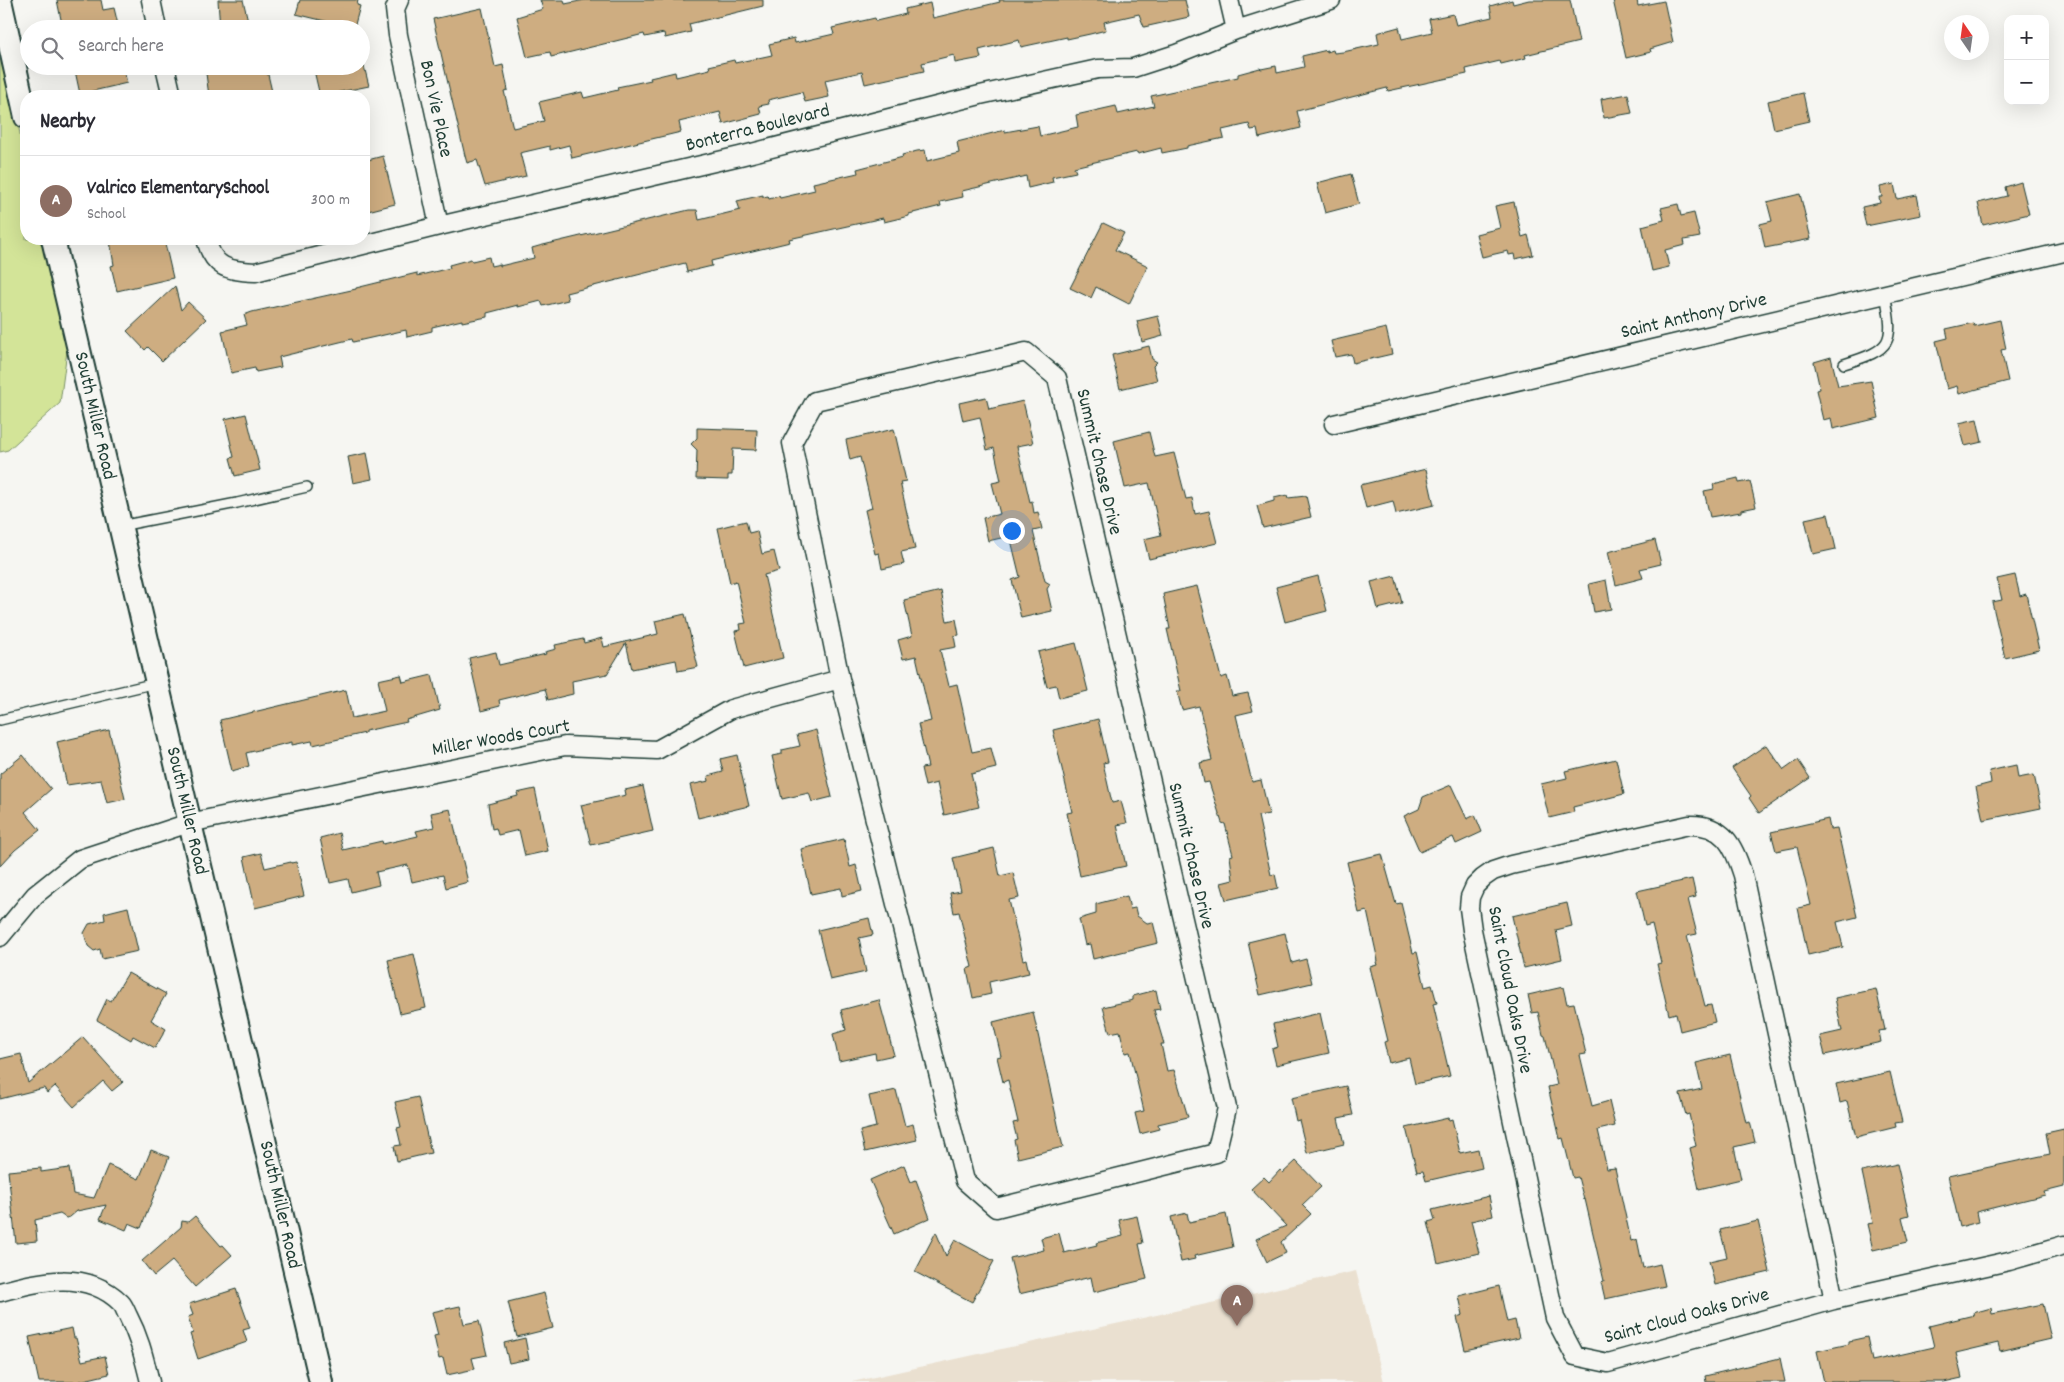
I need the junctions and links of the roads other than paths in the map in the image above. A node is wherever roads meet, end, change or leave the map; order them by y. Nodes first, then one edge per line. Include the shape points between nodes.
1 (0, 0) edge
2 (151, 0) edge
3 (400, 0) edge
4 (1229, 0) edge
5 (1331, 0) edge
6 (155, 20) edge
7 (1236, 30) junction
8 (167, 75) edge
9 (171, 90) edge
10 (20, 91) edge
11 (439, 226) junction
12 (370, 243) edge
13 (54, 245) edge
14 (208, 245) edge
15 (363, 245) edge
16 (2064, 252) edge
17 (1885, 294) junction
18 (1844, 364) dead end
19 (1334, 424) dead end
20 (307, 487) dead end
21 (120, 526) junction
22 (840, 679) junction
23 (156, 683) junction
24 (0, 720) edge
25 (189, 823) junction
26 (0, 937) edge
27 (2064, 1244) edge
28 (0, 1292) edge
29 (1834, 1300) junction
30 (150, 1382) edge
31 (321, 1382) edge

1 - 10 street
2 - 6 street
3 - 11 street, Bon Vie Place via 395,9 398,35
4 - 7 street
5 - 7 street, Bonterra Boulevard
7 - 11 street, Bonterra Boulevard via 1133,68 1098,69 980,94 740,156
8 - 9 street
11 - 12 street, Bonterra Boulevard
13 - 21 street, South Miller Road
14 - 15 street, Bonterra Boulevard via 210,253 222,266 238,272 255,272
16 - 17 street, Saint Anthony Drive
17 - 18 lane via 1889,338 1873,355
17 - 19 street, Saint Anthony Drive
20 - 21 lane
21 - 23 street, South Miller Road
22 - 22 street, Summit Chase Drive via 792,443 815,401 1026,352 1057,378 1227,1108 1216,1153 996,1208 965,1181
22 - 25 street, Miller Woods Court via 731,709 657,750 565,746
23 - 24 lane
23 - 25 street, South Miller Road
25 - 26 street, Miller Woods Court via 80,859 35,895
25 - 31 street, South Miller Road
27 - 29 street, Saint Cloud Oaks Drive via 2009,1261
28 - 30 street via 68,1279 100,1288 122,1303 139,1337
29 - 29 street, Saint Cloud Oaks Drive via 1608,1363 1575,1356 1555,1318 1472,930 1470,897 1483,878 1511,865 1689,825 1710,827 1726,839 1743,875

